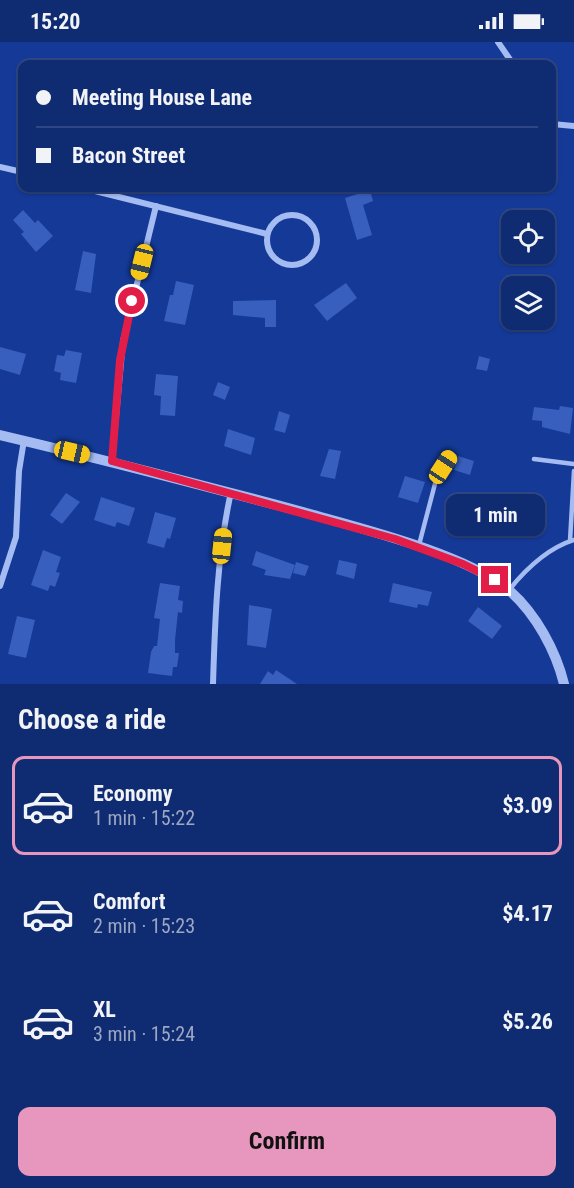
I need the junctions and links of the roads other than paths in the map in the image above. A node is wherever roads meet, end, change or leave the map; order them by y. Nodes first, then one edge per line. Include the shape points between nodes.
1 (498, 42) edge
2 (510, 60) edge
3 (556, 124) edge
4 (574, 126) edge
5 (0, 167) edge
6 (18, 171) edge
7 (99, 192) edge
8 (156, 206) junction
9 (267, 234) junction
10 (0, 435) edge
11 (24, 441) junction
12 (450, 456) dead end
13 (534, 459) dead end
14 (112, 461) junction
15 (574, 464) edge
16 (574, 471) edge
17 (231, 492) junction
18 (572, 540) edge
19 (419, 547) junction
20 (0, 586) edge
21 (509, 590) junction
22 (213, 684) edge
23 (564, 684) edge

1 - 2 street
3 - 4 street
5 - 6 street
7 - 8 street
8 - 9 street
8 - 14 street via 121,350
9 - 9 street via 276,220 299,215 312,224 317,246 307,261 290,265 274,258
10 - 11 street
11 - 14 street
11 - 20 street via 16,537
12 - 19 lane via 436,480
13 - 15 lane
14 - 17 street
16 - 18 lane
17 - 19 street
17 - 22 street via 218,582
18 - 21 lane via 536,562
19 - 21 street via 481,572
21 - 23 street via 541,631

